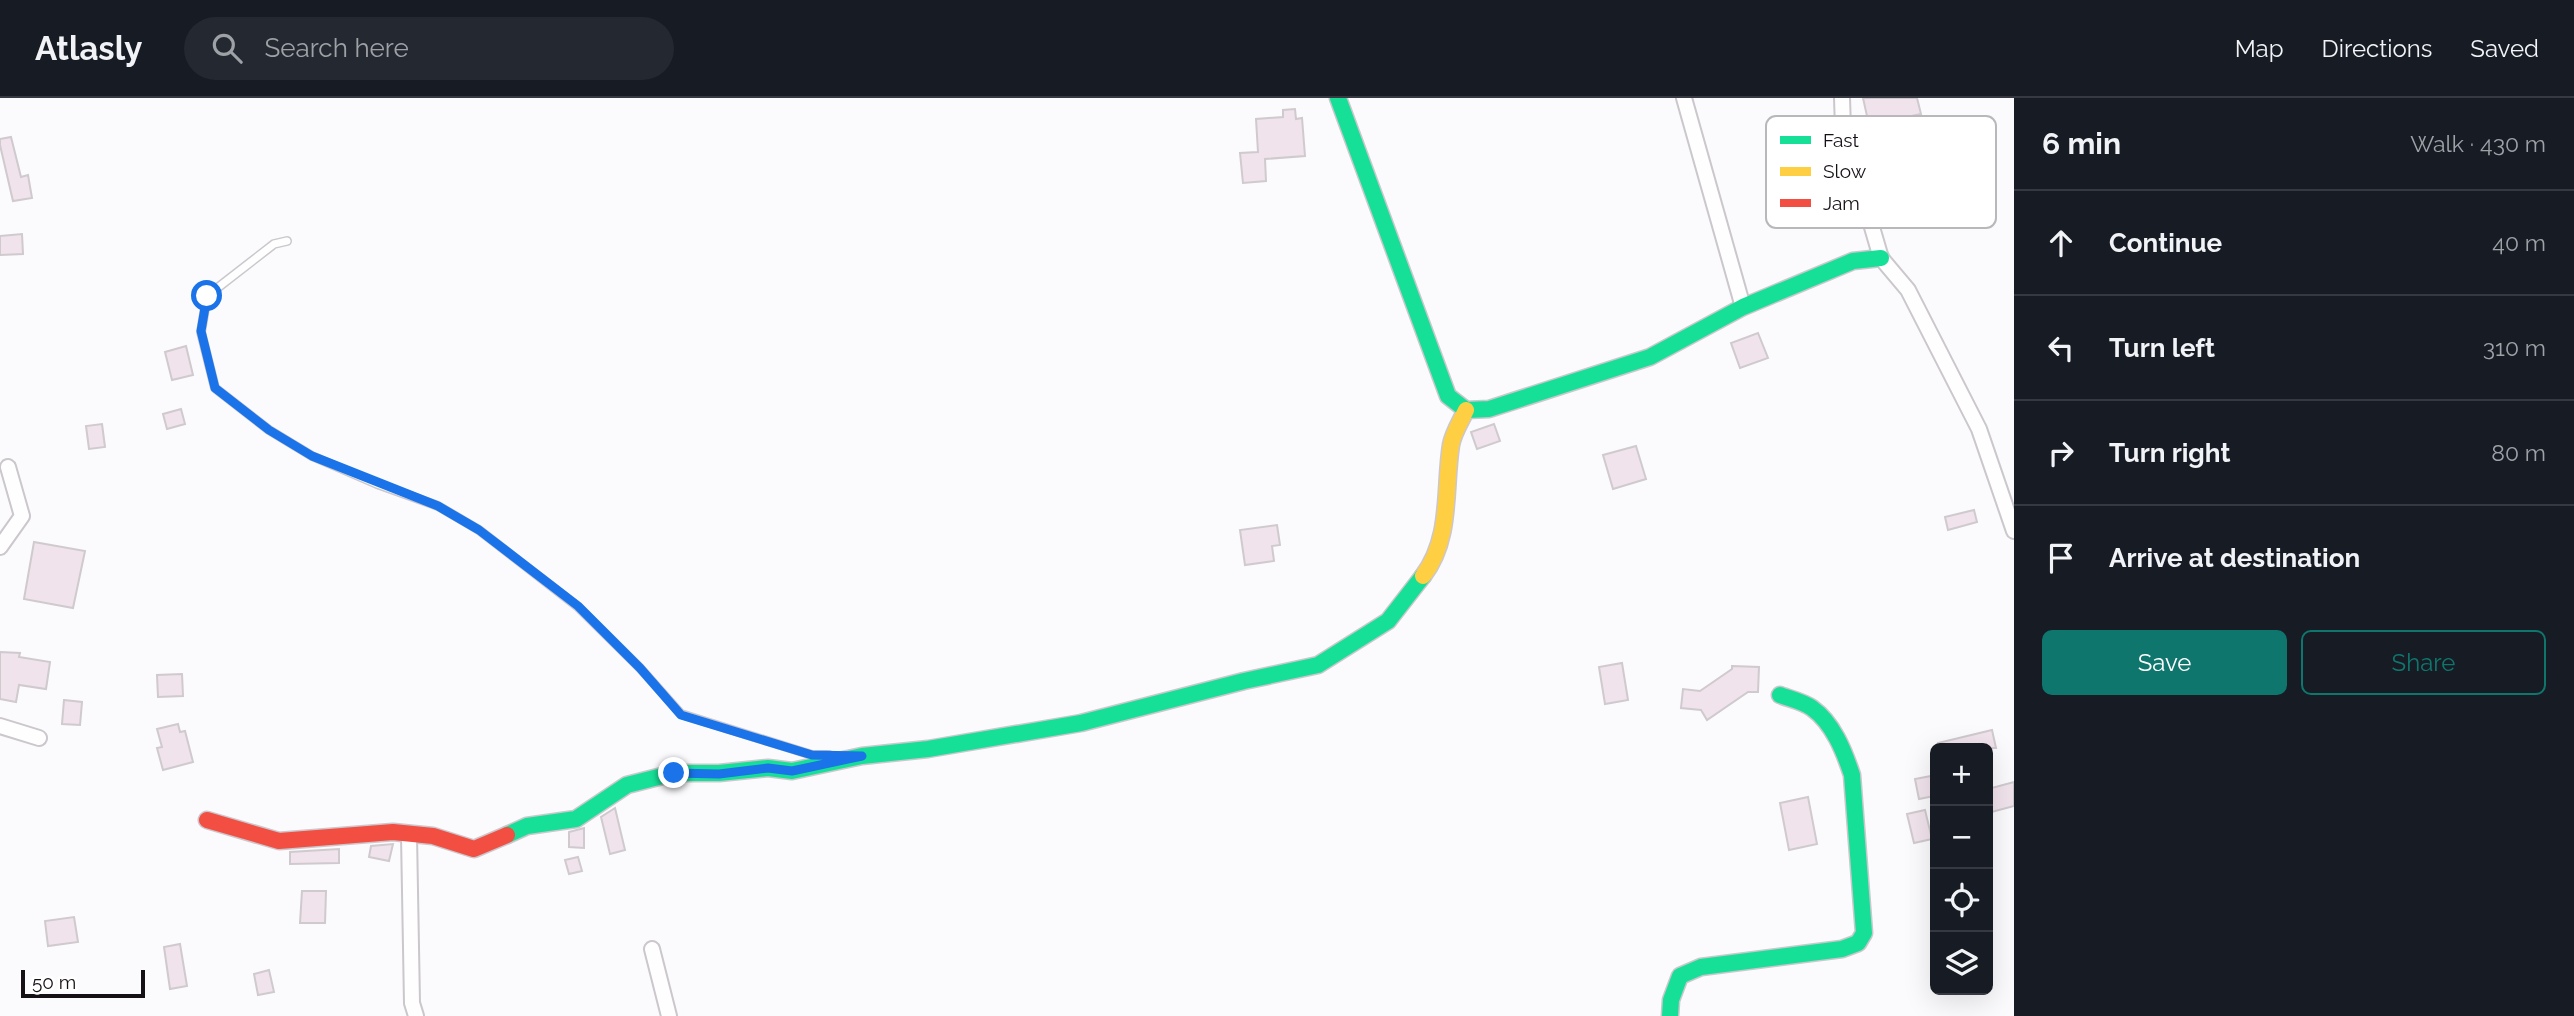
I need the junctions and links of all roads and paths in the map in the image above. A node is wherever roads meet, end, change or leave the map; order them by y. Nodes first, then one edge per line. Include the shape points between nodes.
1 (1338, 98) edge
2 (1684, 98) edge
3 (1842, 98) edge
4 (1843, 116) edge
5 (1872, 228) edge
6 (287, 241) dead end
7 (1881, 258) junction
8 (1743, 307) junction
9 (1466, 410) junction
10 (8, 467) dead end
11 (2014, 531) edge
12 (0, 547) edge
13 (1780, 695) dead end
14 (0, 726) edge
15 (39, 738) dead end
16 (862, 756) junction
17 (207, 820) dead end
18 (410, 835) junction
19 (652, 949) dead end
20 (416, 1016) edge
21 (669, 1016) edge
22 (1670, 1016) edge

1 - 9 street via 1448,396
2 - 8 street
3 - 4 street
5 - 7 street
6 - 16 lane via 274,244 207,296 201,331 215,388 312,456 438,506 479,530 578,606 681,715 812,755
7 - 8 street via 1853,261
7 - 11 street via 1908,290 1979,429
8 - 9 street via 1650,357 1489,409
9 - 16 street via 1451,442 1442,537 1428,569 1388,621 1318,665 1081,723
10 - 12 street via 22,516
13 - 22 street via 1811,707 1839,741 1852,775 1864,933 1858,943 1842,949 1701,967 1680,976
14 - 15 street
16 - 18 street via 792,771 674,773 626,785 576,819 527,826 474,849 433,836
17 - 18 street via 279,841 393,832
18 - 20 street via 412,1003
19 - 21 street

